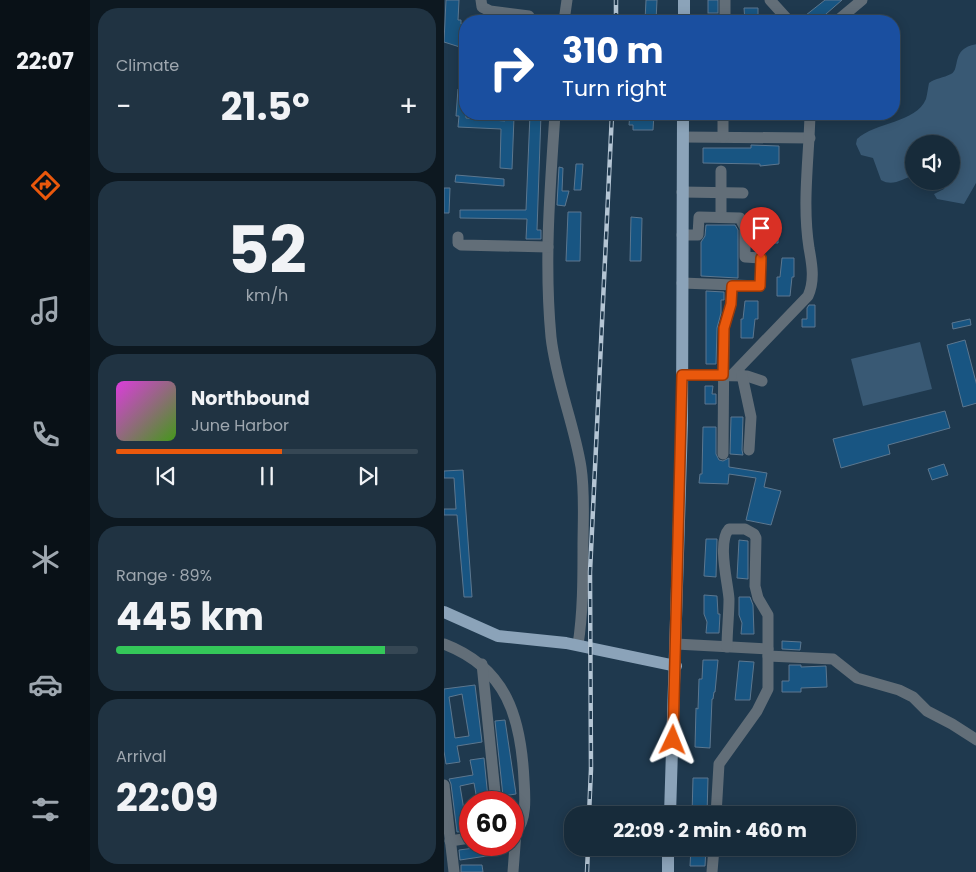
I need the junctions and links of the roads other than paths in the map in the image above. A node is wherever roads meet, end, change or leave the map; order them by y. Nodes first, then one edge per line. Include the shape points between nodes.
1 (481, 0) edge
2 (567, 0) edge
3 (684, 0) edge
4 (725, 0) edge
5 (786, 0) edge
6 (862, 0) edge
7 (773, 4) edge
8 (521, 15) edge
9 (565, 15) edge
10 (684, 15) edge
11 (725, 15) edge
12 (783, 15) edge
13 (844, 15) edge
14 (556, 120) edge
15 (683, 120) edge
16 (723, 120) edge
17 (810, 120) edge
18 (683, 137) junction
19 (723, 137) junction
20 (810, 138) junction
21 (721, 171) dead end
22 (682, 192) junction
23 (721, 192) junction
24 (743, 193) dead end
25 (721, 217) junction
26 (682, 235) junction
27 (458, 237) dead end
28 (548, 247) junction
29 (682, 284) junction
30 (732, 286) junction
31 (682, 375) junction
32 (732, 375) junction
33 (762, 381) dead end
34 (749, 450) dead end
35 (722, 454) dead end
36 (444, 612) edge
37 (444, 644) edge
38 (676, 644) junction
39 (578, 645) junction
40 (727, 647) junction
41 (768, 653) junction
42 (482, 664) junction
43 (676, 666) junction
44 (976, 740) edge
45 (444, 785) edge
46 (495, 791) edge
47 (524, 802) edge
48 (670, 806) edge
49 (716, 806) edge
50 (459, 840) edge
51 (450, 841) junction
52 (513, 856) edge
53 (668, 856) edge
54 (713, 856) edge
55 (454, 872) edge
56 (513, 872) edge
57 (668, 872) edge
58 (712, 872) edge

1 - 8 street via 482,7 490,11
2 - 9 street
3 - 10 main road
4 - 11 street
5 - 7 street
6 - 13 street
7 - 12 street
14 - 28 street
15 - 18 main road
16 - 19 street
17 - 20 street
18 - 19 street
18 - 22 main road
19 - 20 street
20 - 32 street via 805,217 812,267 811,290
21 - 23 street
22 - 23 street
22 - 26 main road
23 - 24 street
23 - 25 street
25 - 26 street via 699,217 698,235
25 - 30 street via 740,218 745,228 745,258 761,258 760,286
26 - 29 main road
27 - 28 street via 461,245
28 - 39 street via 548,295 556,369 573,430 583,492 582,617
29 - 30 street
29 - 31 main road
30 - 32 street via 724,328
31 - 32 street
31 - 38 main road
32 - 33 street
32 - 34 street via 751,417
32 - 35 street
36 - 39 main road via 498,636
37 - 42 street
38 - 40 street
38 - 43 main road
39 - 43 main road
40 - 41 street
40 - 41 street via 729,600 724,566 725,537 729,529 738,528 750,531 756,538 755,586 768,615
41 - 44 street via 832,659 856,678 913,697 927,711
41 - 49 street via 767,694 718,768
42 - 46 street
42 - 47 street via 498,682 517,721 524,767
43 - 48 main road
45 - 51 street
50 - 51 street
51 - 55 street
52 - 56 street
53 - 57 main road
54 - 58 street

